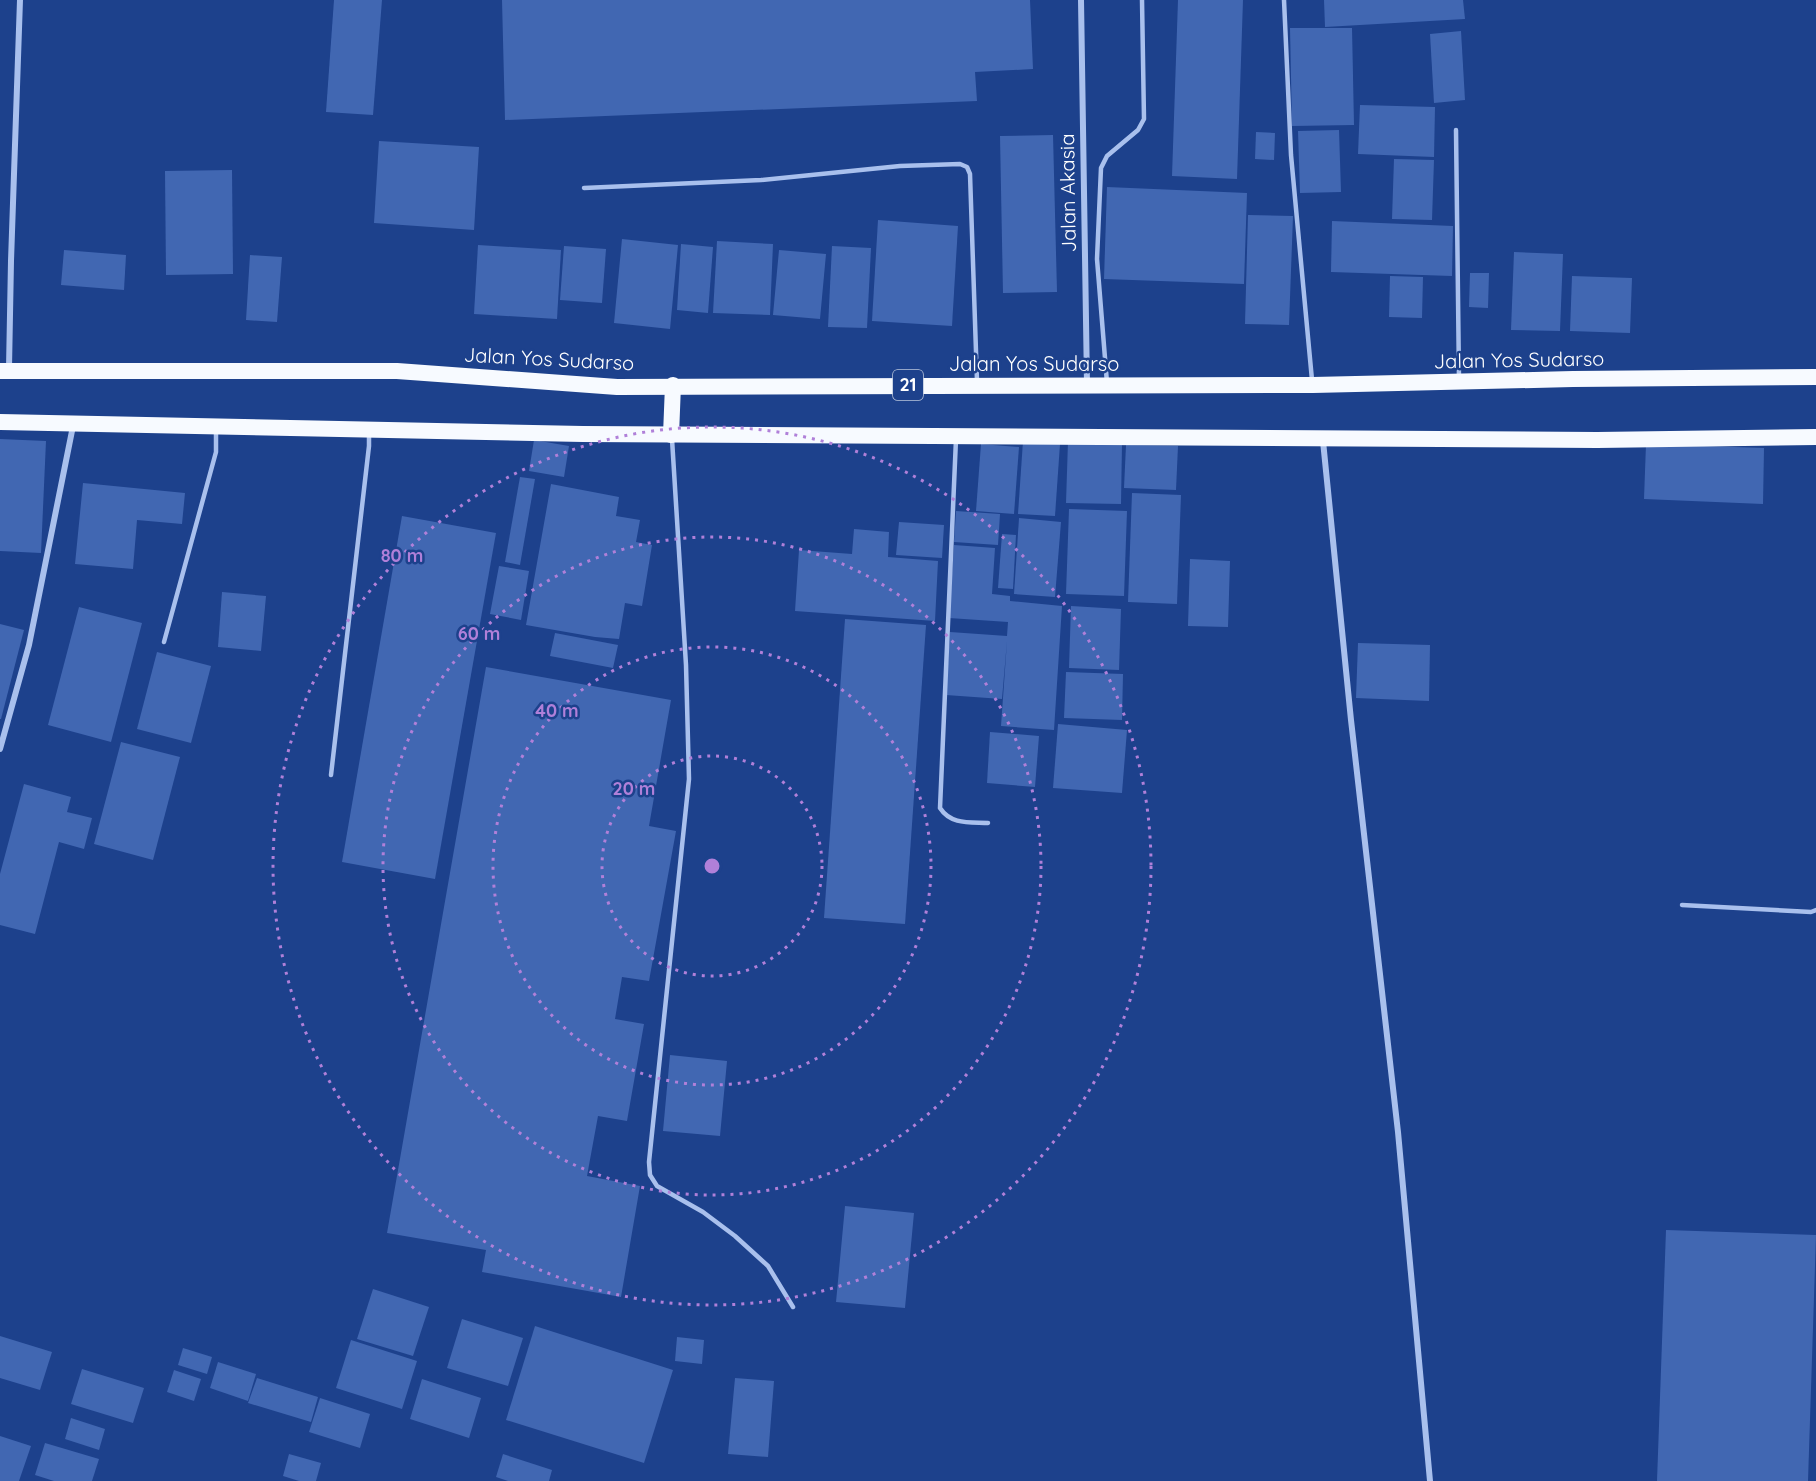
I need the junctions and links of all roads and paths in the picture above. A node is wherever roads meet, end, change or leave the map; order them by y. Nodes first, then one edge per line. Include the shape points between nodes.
1 (20, 0) edge
2 (1081, 0) edge
3 (1142, 0) edge
4 (1284, 0) edge
5 (1456, 130) dead end
6 (584, 188) dead end
7 (5, 371) edge
8 (1816, 377) edge
9 (1460, 382) junction
10 (673, 385) junction
11 (977, 385) junction
12 (1087, 385) junction
13 (1107, 385) junction
14 (1313, 385) junction
15 (0, 422) edge
16 (74, 423) junction
17 (216, 426) junction
18 (369, 430) junction
19 (671, 435) junction
20 (957, 436) junction
21 (1816, 437) edge
22 (1322, 438) junction
23 (164, 642) dead end
24 (0, 749) edge
25 (331, 775) dead end
26 (988, 822) dead end
27 (1682, 905) dead end
28 (1816, 910) edge
29 (793, 1307) dead end
30 (1431, 1481) edge

1 - 7 street
2 - 12 street, Jalan Akasia
3 - 13 lane via 1144,119 1138,130 1107,156 1101,168 1097,259
4 - 14 lane via 1291,155
5 - 9 lane
6 - 11 lane via 761,180 900,166 967,167
7 - 10 highway, Jalan Yos Sudarso / 21 via 397,371 617,387
8 - 9 highway, Jalan Yos Sudarso / 21
9 - 14 highway, Jalan Yos Sudarso / 21
10 - 11 highway, Jalan Yos Sudarso / 21
10 - 19 highway
11 - 12 highway, Jalan Yos Sudarso / 21
12 - 13 highway, Jalan Yos Sudarso / 21
13 - 14 highway, Jalan Yos Sudarso / 21
15 - 16 highway
16 - 17 highway
16 - 24 street via 29,645
17 - 18 highway
17 - 23 lane via 216,452
18 - 19 highway
18 - 25 lane
19 - 20 highway
19 - 29 lane via 689,779 649,1162 657,1186 735,1236 768,1266
20 - 22 highway
20 - 26 lane via 940,808 955,821
21 - 22 highway
22 - 30 street via 1397,1120
27 - 28 lane

